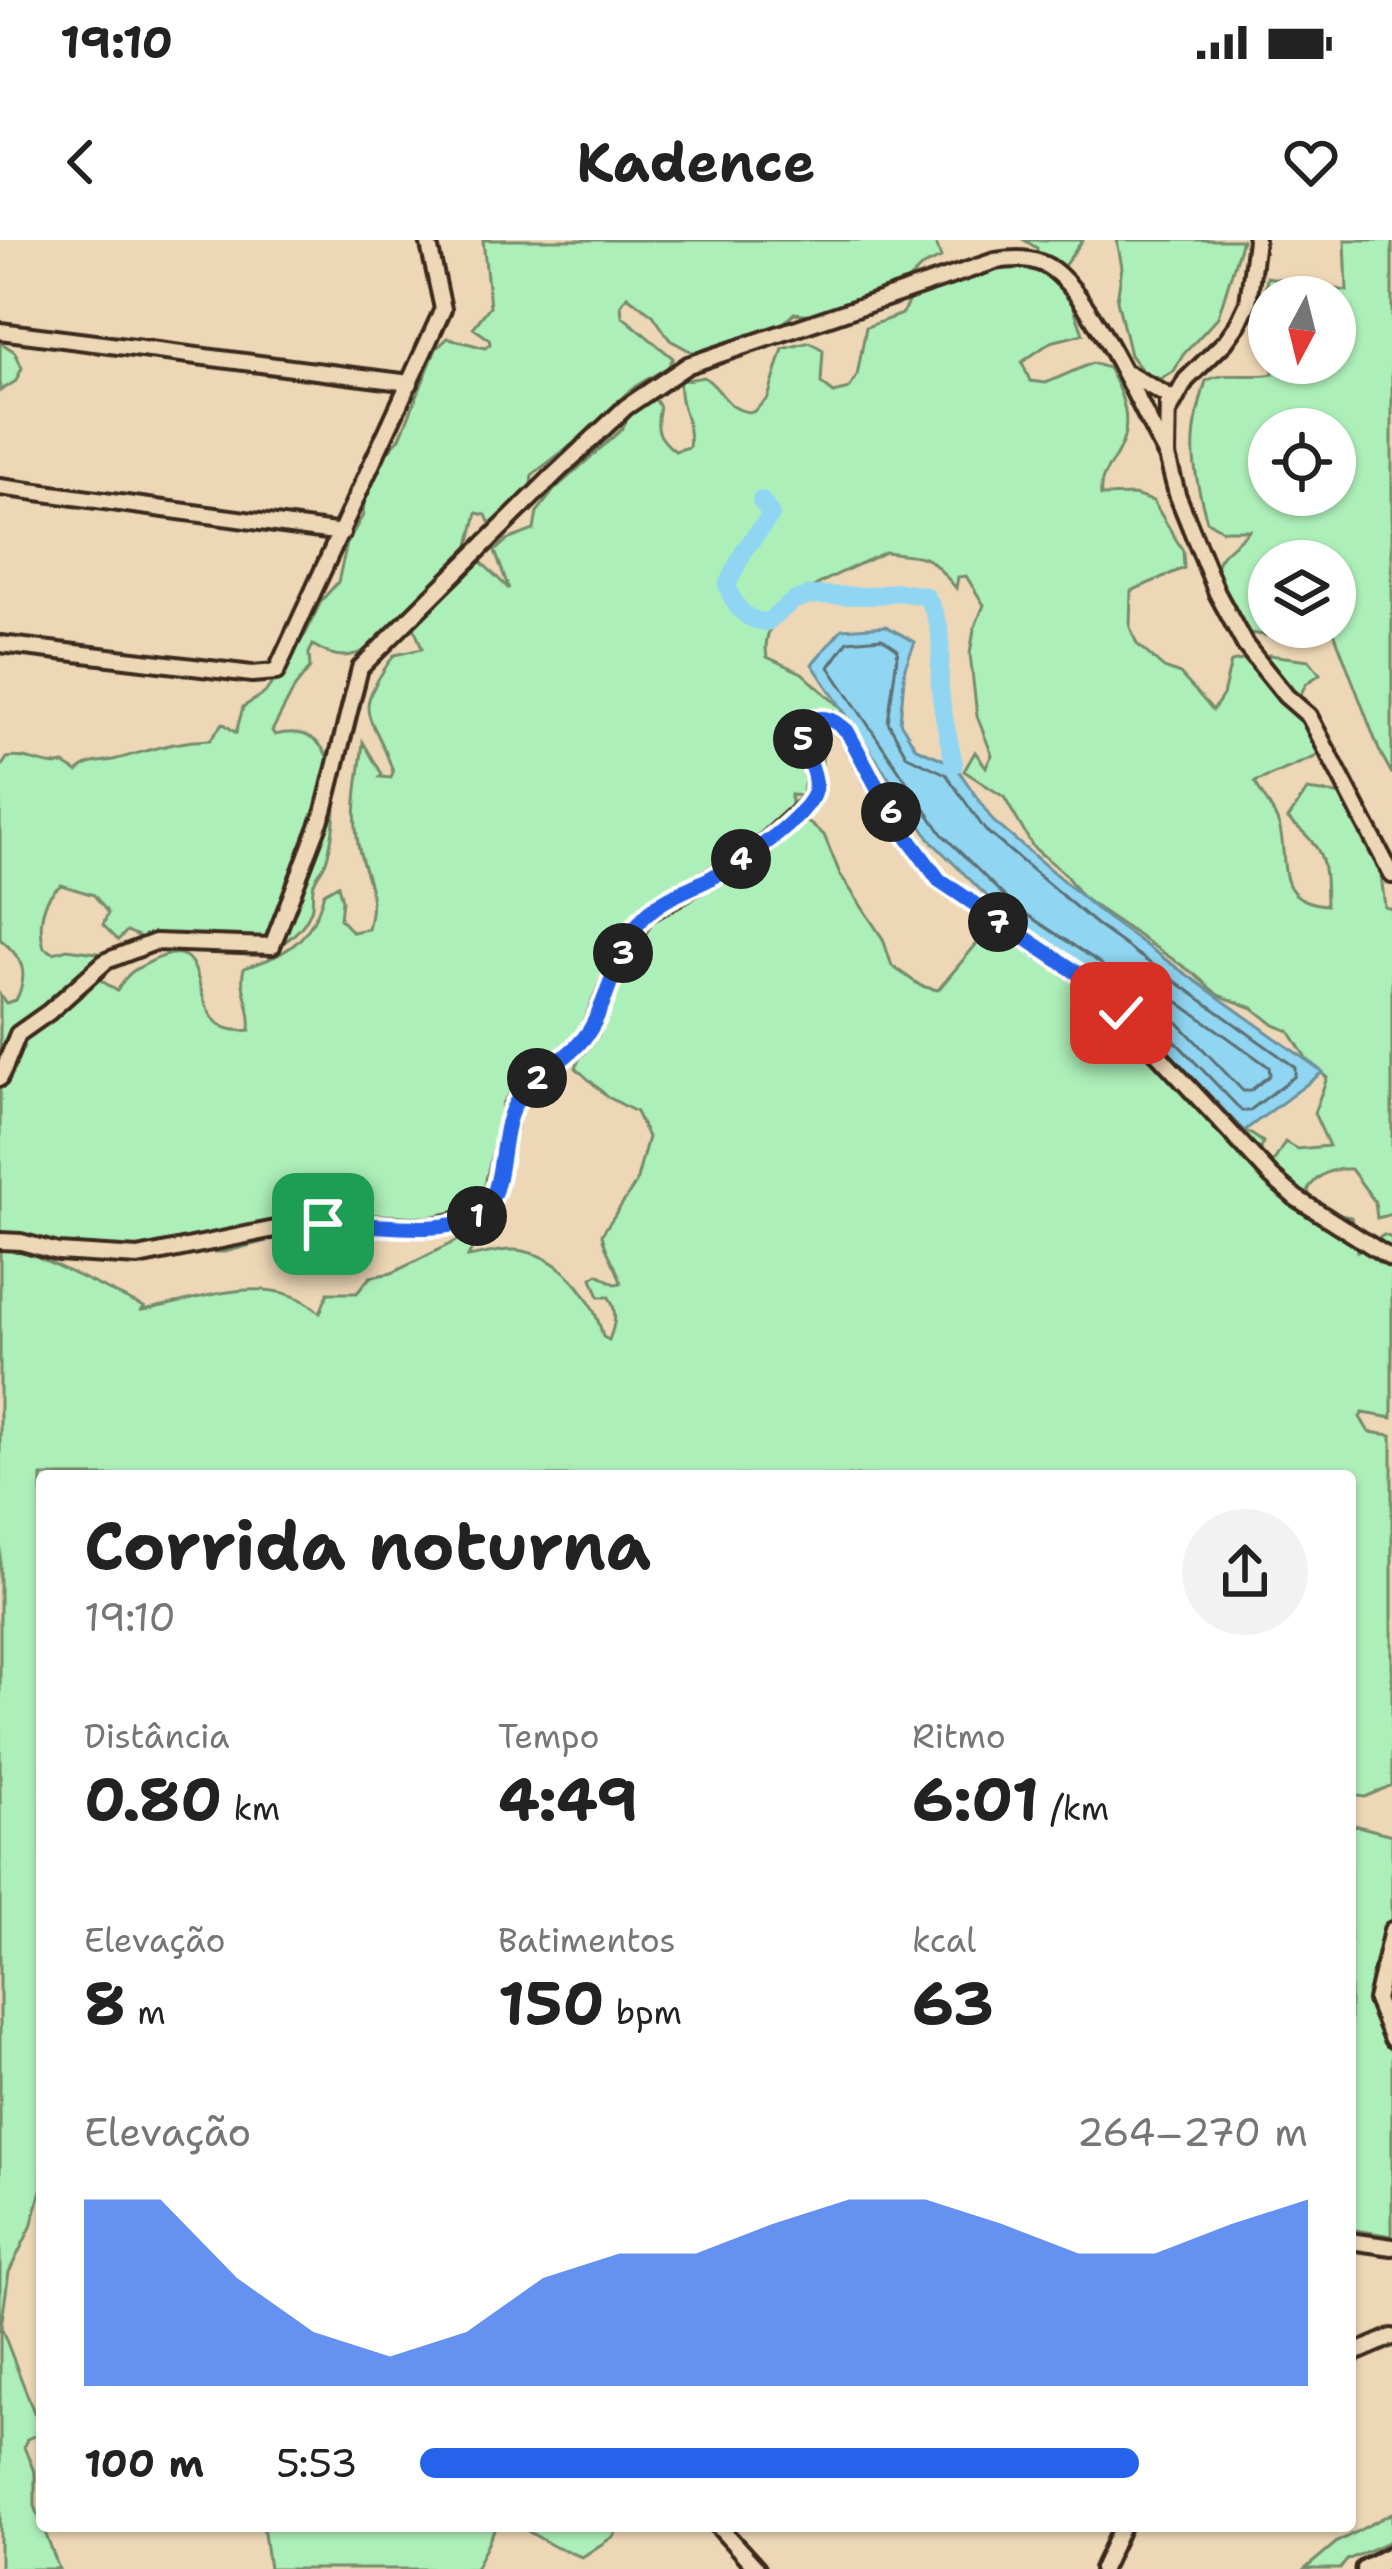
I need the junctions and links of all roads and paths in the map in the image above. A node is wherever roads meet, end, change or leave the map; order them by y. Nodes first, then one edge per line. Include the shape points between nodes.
1 (428, 240) edge
2 (1256, 240) edge
3 (0, 331) edge
4 (1128, 374) junction
5 (1186, 380) junction
6 (410, 383) junction
7 (1155, 388) junction
8 (1136, 397) junction
9 (1169, 411) junction
10 (1146, 419) junction
11 (1167, 456) junction
12 (0, 487) edge
13 (342, 533) junction
14 (0, 644) edge
15 (1392, 875) edge
16 (0, 1078) edge
17 (0, 1241) edge
18 (1392, 1258) edge
19 (1392, 1930) edge
20 (1392, 2039) edge
21 (1356, 2242) edge
22 (1392, 2247) edge
23 (1392, 2338) edge
24 (1356, 2353) edge
25 (723, 2532) edge
26 (1119, 2532) edge
27 (1392, 2556) edge
28 (757, 2569) edge
29 (1102, 2569) edge
30 (1366, 2569) edge

1 - 6 street via 443,309
2 - 5 street via 1238,324
3 - 6 street
4 - 7 street
4 - 8 street
4 - 16 street via 1059,275 1013,258 688,364 626,406 360,668 324,811 272,946 155,942 106,961 18,1034
5 - 7 street
5 - 9 street
6 - 13 street
7 - 8 street
7 - 9 street via 1168,396
8 - 10 street
9 - 10 street
9 - 11 street
10 - 11 street
11 - 15 street via 1198,552 1245,645 1309,716
12 - 13 street
13 - 14 street via 276,672
17 - 18 street via 139,1257 280,1228 429,1226 476,1217 492,1199 512,1106 590,1030 646,915 754,852 811,800 815,781 802,733 808,721 824,718 847,731 896,822 939,880 1091,982 1272,1178
19 - 20 street via 1376,2000
21 - 22 street
23 - 24 street
25 - 28 street
26 - 29 street
27 - 30 main road

